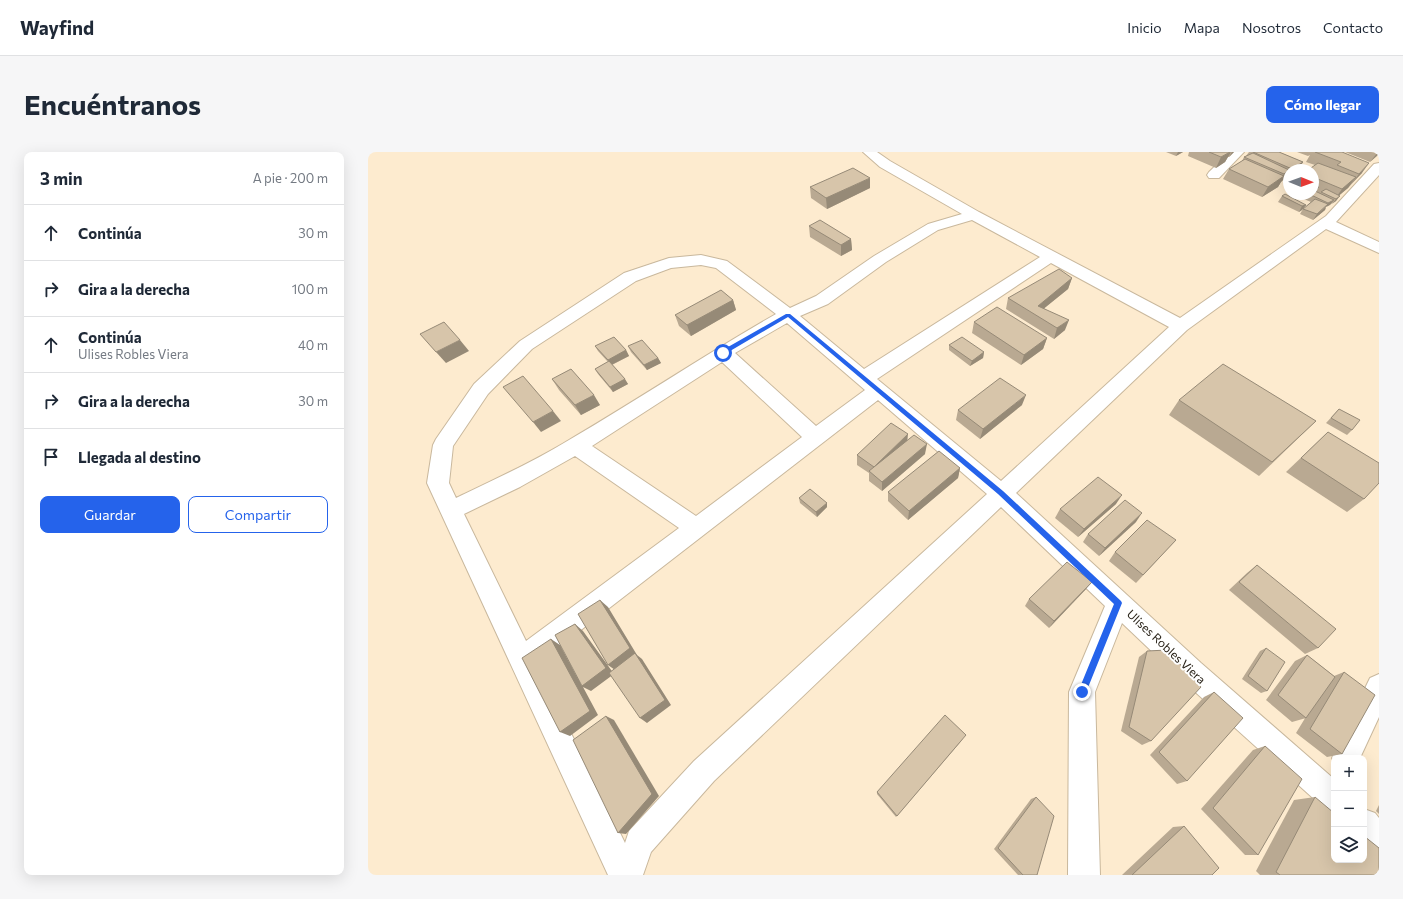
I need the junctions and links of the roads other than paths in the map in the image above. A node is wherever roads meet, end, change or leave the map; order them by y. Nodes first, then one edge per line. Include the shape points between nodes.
1 (869, 152) edge
2 (1238, 152) edge
3 (1379, 167) edge
4 (1214, 174) dead end
5 (1372, 183) edge
6 (974, 215) junction
7 (1325, 223) junction
8 (1379, 248) edge
9 (1051, 256) junction
10 (788, 315) junction
11 (1181, 326) junction
12 (723, 353) junction
13 (871, 384) junction
14 (816, 437) junction
15 (576, 446) junction
16 (1001, 493) junction
17 (451, 510) junction
18 (696, 528) junction
19 (1118, 603) junction
20 (522, 660) junction
21 (1379, 687) edge
22 (1347, 755) edge
23 (1331, 791) edge
24 (1367, 827) edge
25 (1379, 838) edge
26 (626, 875) edge
27 (1084, 875) edge

1 - 6 street via 885,164
2 - 4 street
3 - 5 street
5 - 7 street
6 - 9 street
6 - 10 street via 933,227 880,259 822,300
7 - 8 street
7 - 11 street
9 - 11 street
9 - 13 street
10 - 12 street
10 - 13 street, Ulises Robles Viera
10 - 17 street, Ulises Robles Viera via 720,264 701,260 669,263 630,277 526,345 481,389 443,445 438,483
11 - 16 street
12 - 14 street
12 - 15 street
13 - 14 street
13 - 16 street, Ulises Robles Viera
14 - 18 street
15 - 17 street via 513,481
15 - 18 street
16 - 19 street, Ulises Robles Viera
16 - 26 street via 704,771 640,842
17 - 20 street, Ulises Robles Viera
18 - 20 street
19 - 23 street, Ulises Robles Viera via 1192,672
19 - 27 street via 1082,692
20 - 26 street, Ulises Robles Viera
21 - 22 street
24 - 25 street

